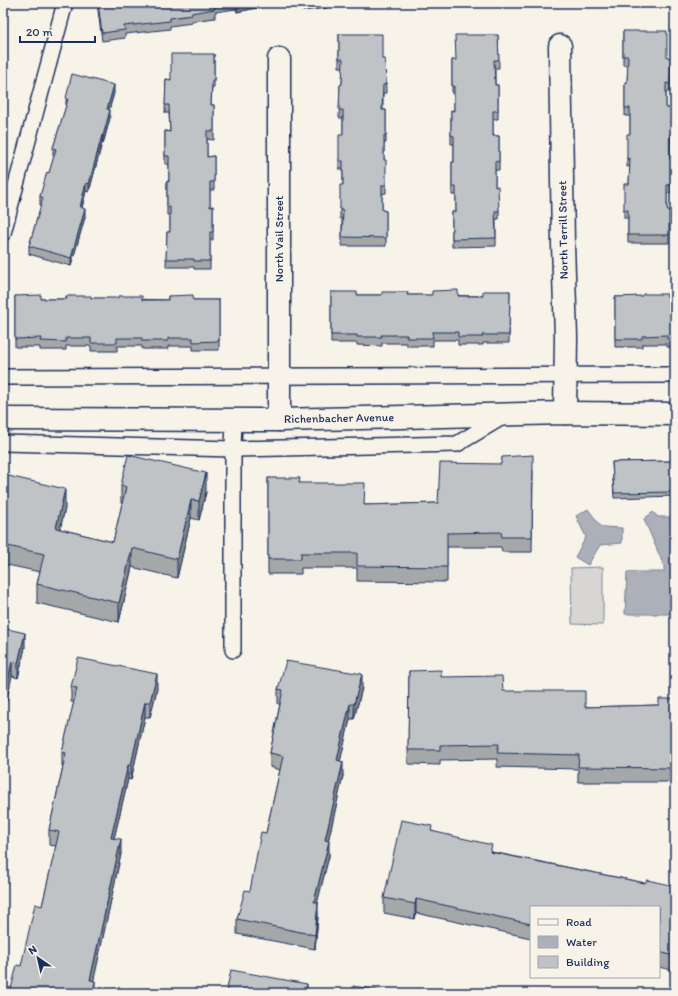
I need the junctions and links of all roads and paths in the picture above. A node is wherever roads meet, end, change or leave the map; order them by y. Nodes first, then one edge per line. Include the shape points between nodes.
1 (65, 3) edge
2 (560, 46) dead end
3 (279, 59) dead end
4 (3, 233) edge
5 (279, 375) junction
6 (566, 375) junction
7 (675, 375) edge
8 (3, 377) edge
9 (565, 413) junction
10 (506, 414) junction
11 (675, 414) edge
12 (3, 419) edge
13 (234, 419) junction
14 (278, 420) junction
15 (3, 443) edge
16 (233, 450) junction
17 (233, 650) dead end

1 - 4 lane
2 - 6 street, North Terrill Street
3 - 5 street, North Vail Street
5 - 6 lane
5 - 8 lane
5 - 14 street, North Vail Street
6 - 7 lane
6 - 9 street, North Terrill Street
9 - 10 street, Richenbacher Avenue
9 - 11 street, Richenbacher Avenue
10 - 14 street, Richenbacher Avenue
10 - 16 lane via 457,444
12 - 13 street, Richenbacher Avenue
13 - 14 street, Richenbacher Avenue
13 - 16 lane
15 - 16 lane
16 - 17 lane

